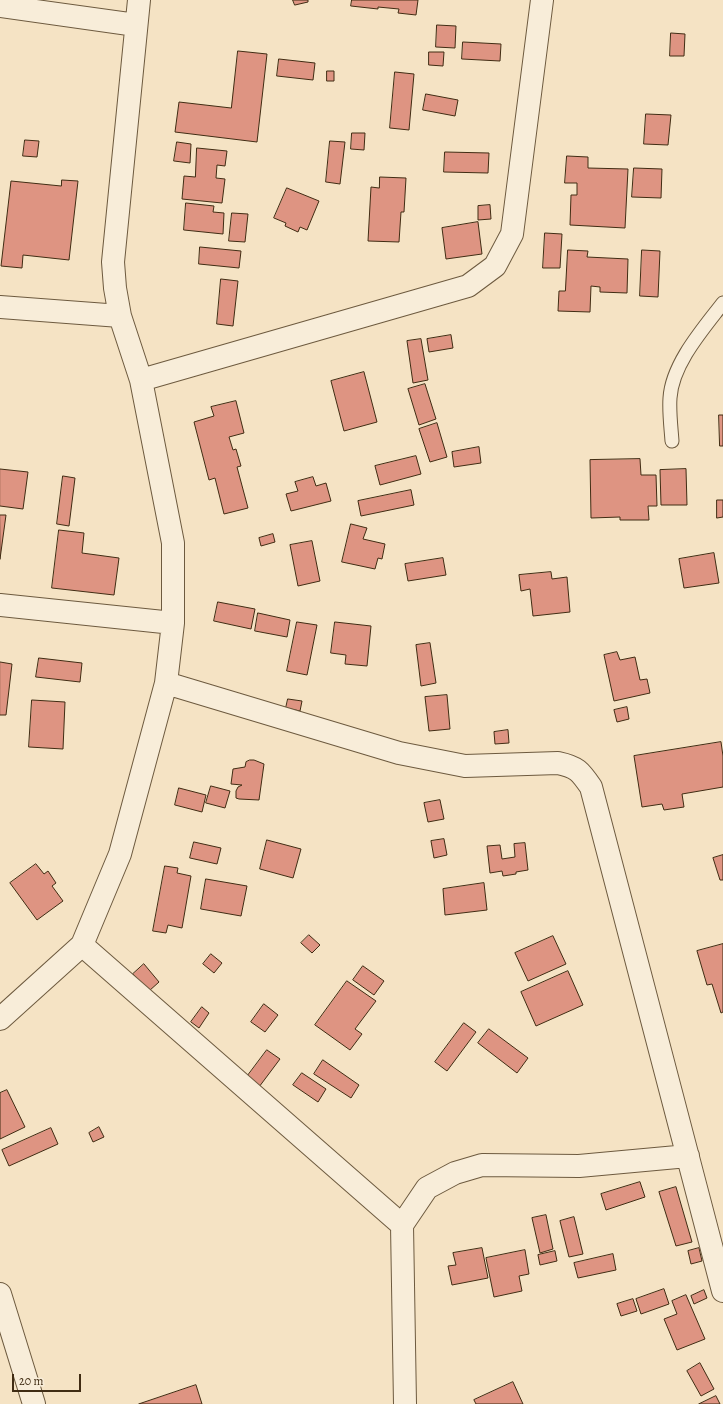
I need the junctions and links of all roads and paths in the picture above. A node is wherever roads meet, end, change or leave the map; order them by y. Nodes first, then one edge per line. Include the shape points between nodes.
1 (139, 0) edge
2 (542, 0) edge
3 (0, 6) edge
4 (136, 24) junction
5 (723, 303) edge
6 (0, 307) edge
7 (120, 316) junction
8 (141, 380) junction
9 (672, 441) dead end
10 (0, 605) edge
11 (173, 623) junction
12 (166, 683) junction
13 (82, 945) junction
14 (0, 1019) edge
15 (688, 1156) junction
16 (402, 1225) junction
17 (723, 1291) edge
18 (0, 1294) edge
19 (34, 1404) edge
20 (405, 1404) edge

1 - 4 street
2 - 8 street via 512,234 494,266 468,286
3 - 4 street
4 - 7 street via 113,262
5 - 9 lane via 694,341 677,370 670,397
6 - 7 street
7 - 8 street
8 - 11 street via 173,543
10 - 11 street
11 - 12 street
12 - 13 street via 120,854
12 - 15 street via 399,752 465,766 558,763 571,766 581,773 591,787
13 - 14 street
13 - 16 street
15 - 16 street via 579,1166 482,1165 455,1173 427,1188
15 - 17 street
16 - 20 street
18 - 19 street

